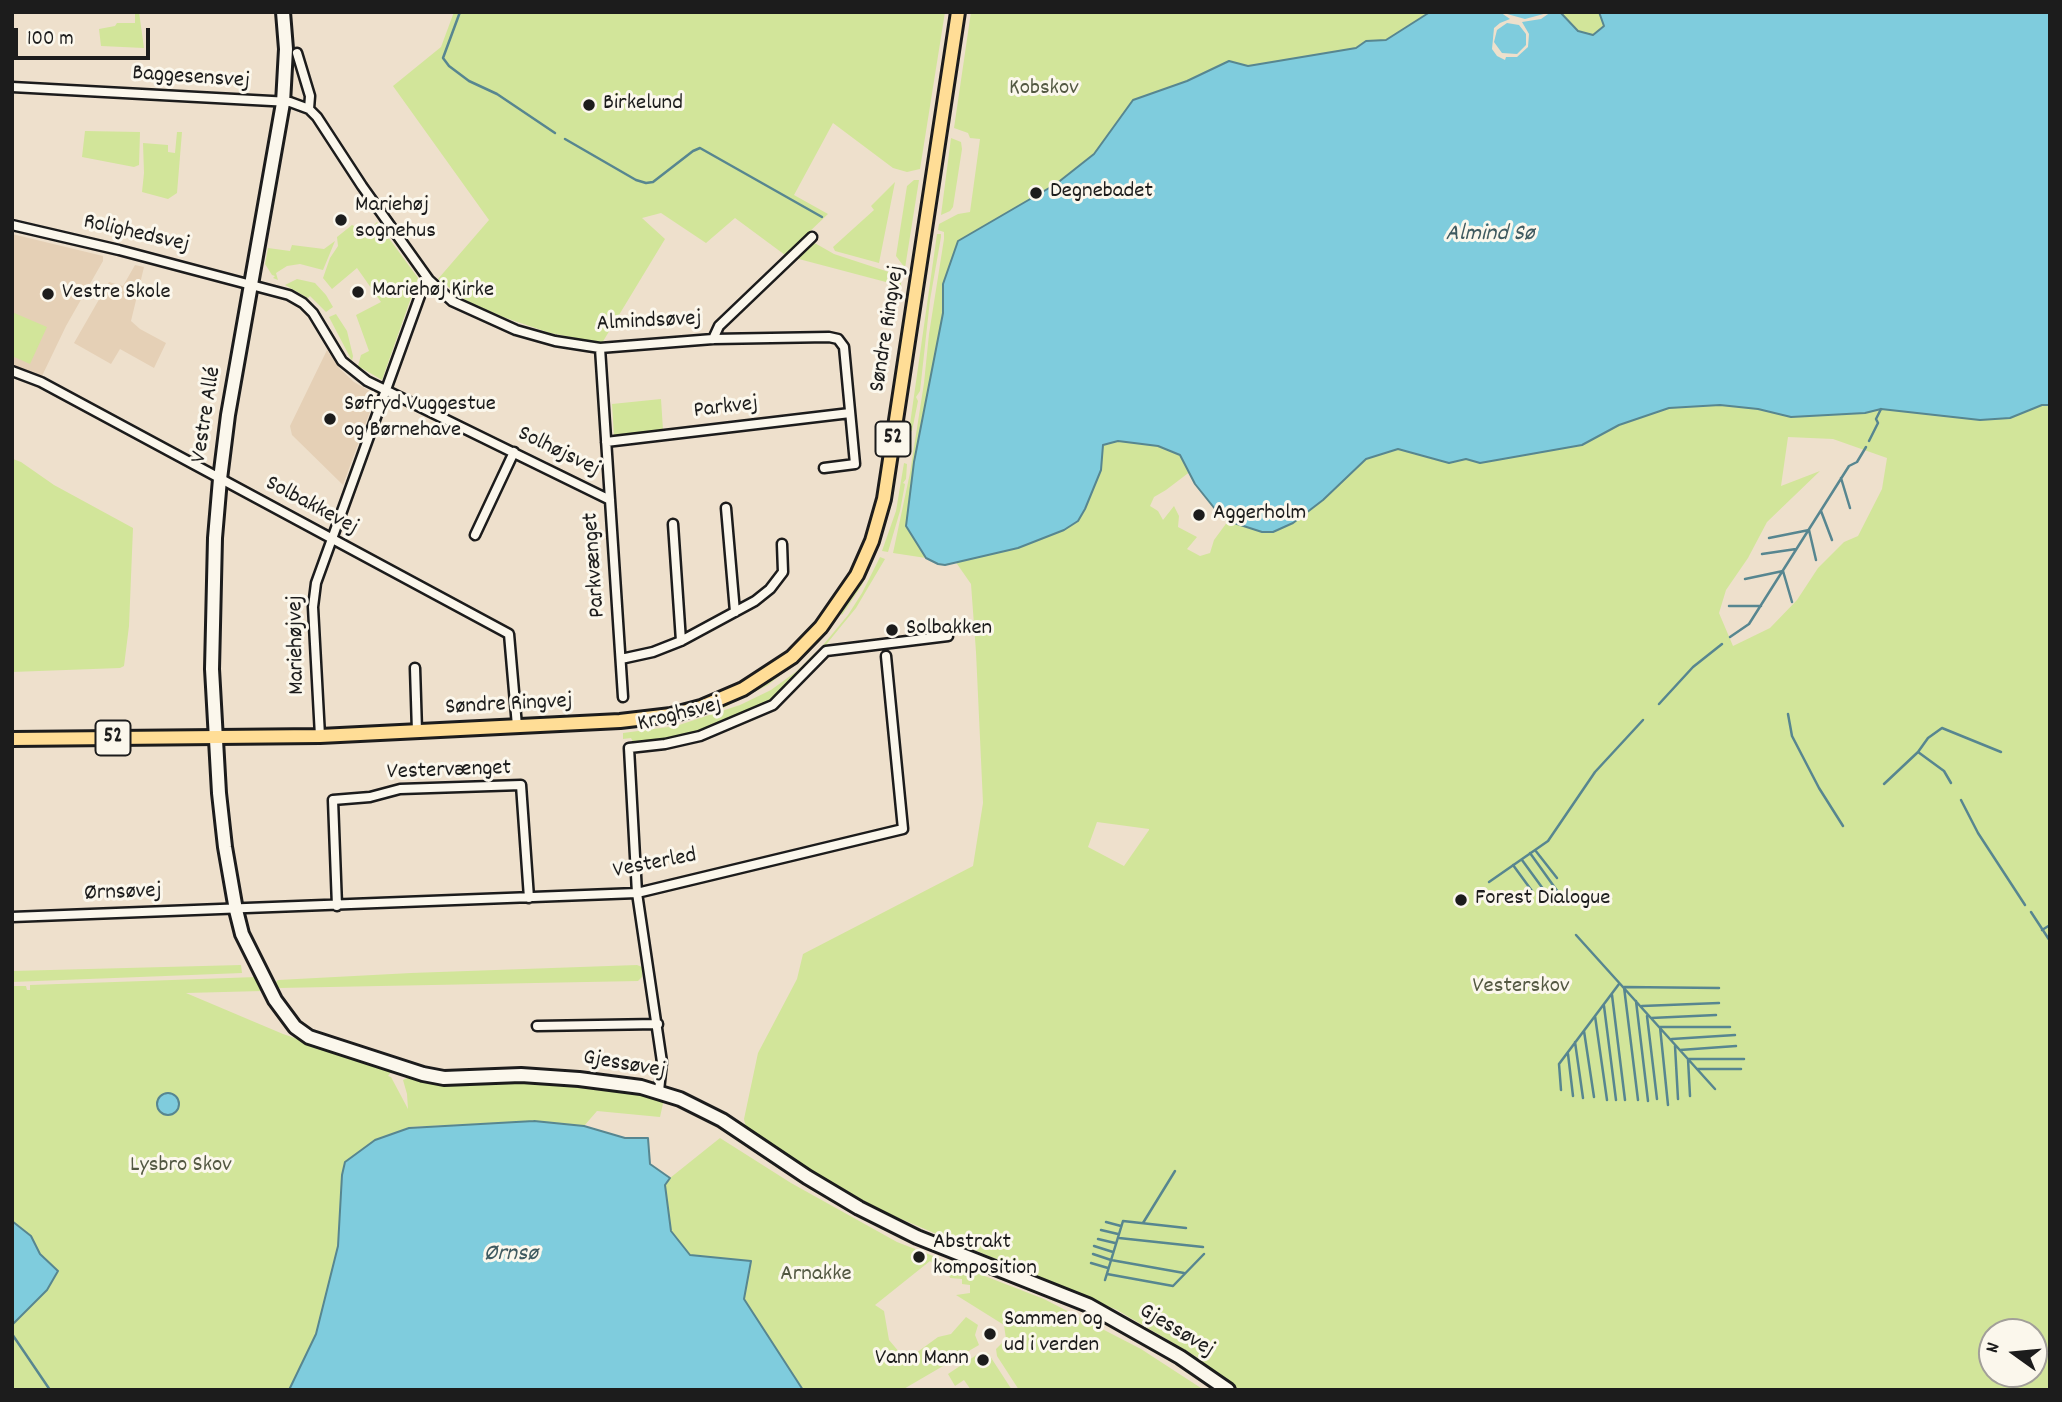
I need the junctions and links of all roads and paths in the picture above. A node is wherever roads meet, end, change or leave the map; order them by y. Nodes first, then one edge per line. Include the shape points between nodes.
1 (283, 12) edge
2 (958, 12) edge
3 (297, 53) dead end
4 (12, 87) edge
5 (283, 103) junction
6 (309, 109) junction
7 (12, 225) edge
8 (812, 237) dead end
9 (429, 280) junction
10 (251, 283) junction
11 (713, 339) junction
12 (600, 348) junction
13 (12, 371) edge
14 (386, 390) junction
15 (850, 413) junction
16 (607, 442) junction
17 (514, 452) junction
18 (824, 468) dead end
19 (220, 479) junction
20 (610, 500) junction
21 (726, 508) dead end
22 (673, 524) dead end
23 (475, 535) dead end
24 (331, 539) junction
25 (782, 544) dead end
26 (735, 612) junction
27 (948, 636) dead end
28 (681, 641) junction
29 (886, 656) dead end
30 (621, 659) junction
31 (415, 668) dead end
32 (623, 697) dead end
33 (517, 726) junction
34 (418, 732) junction
35 (320, 736) junction
36 (12, 738) edge
37 (214, 738) junction
38 (637, 893) junction
39 (529, 898) junction
40 (337, 906) junction
41 (236, 910) junction
42 (12, 917) edge
43 (658, 1024) junction
44 (537, 1026) dead end
45 (659, 1091) junction
46 (1228, 1390) edge

1 - 5 street, Vestre Allé
2 - 33 main road, Søndre Ringvej / 52 via 884,499 857,575 810,640 771,672 727,696 671,715
3 - 6 street via 310,96
4 - 5 street, Baggesensvej
5 - 6 street
5 - 10 street, Vestre Allé
6 - 9 street, Almindsøvej
7 - 10 street, Rolighedsvej
8 - 11 street via 723,321
9 - 12 street, Almindsøvej via 452,301 516,330
9 - 14 street, Mariehøjvej
10 - 14 street, Solhøjsvej via 303,303 322,324 342,361
10 - 19 street, Vestre Allé
11 - 12 street, Almindsøvej
11 - 15 street, Almindsøvej via 838,340 844,347
12 - 16 street, Parkvænget
13 - 19 street, Solbakkevej via 41,382
14 - 17 street, Solhøjsvej
14 - 24 street, Mariehøjvej
15 - 16 street, Parkvej
15 - 18 street, Almindsøvej via 855,464
16 - 20 street, Parkvænget
17 - 20 street, Solhøjsvej
17 - 23 street
19 - 24 street, Solbakkevej
19 - 37 street, Vestre Allé via 215,538
20 - 30 street, Parkvænget
21 - 26 street
22 - 28 street
24 - 33 street, Solbakkevej via 509,634
24 - 35 street, Mariehøjvej via 313,607
25 - 26 street via 783,572 755,601
26 - 28 street
27 - 38 street, Kroghsvej via 826,650 773,705 700,736 629,748
28 - 30 street
29 - 38 street, Vesterled via 903,829
30 - 32 street, Parkvænget
31 - 34 street, Søndre Ringvej
33 - 34 main road, Søndre Ringvej / 52
34 - 35 main road, Søndre Ringvej / 52
35 - 37 main road, Søndre Ringvej / 52
36 - 37 main road, Søndre Ringvej / 52
37 - 41 street, Gjessøvej
38 - 39 street, Vesterled
38 - 43 street, Kroghsvej
39 - 40 street, Vesterled
39 - 40 street, Vestervænget via 521,785 400,789 333,800
40 - 41 street, Vesterled
41 - 42 street, Ørnsøvej
41 - 45 street, Gjessøvej via 242,933 275,1000 295,1027 309,1037 402,1069 444,1078 533,1076
43 - 44 street
43 - 45 street, Kroghsvej
45 - 46 street, Gjessøvej via 722,1120 859,1208 917,1237 1087,1305

